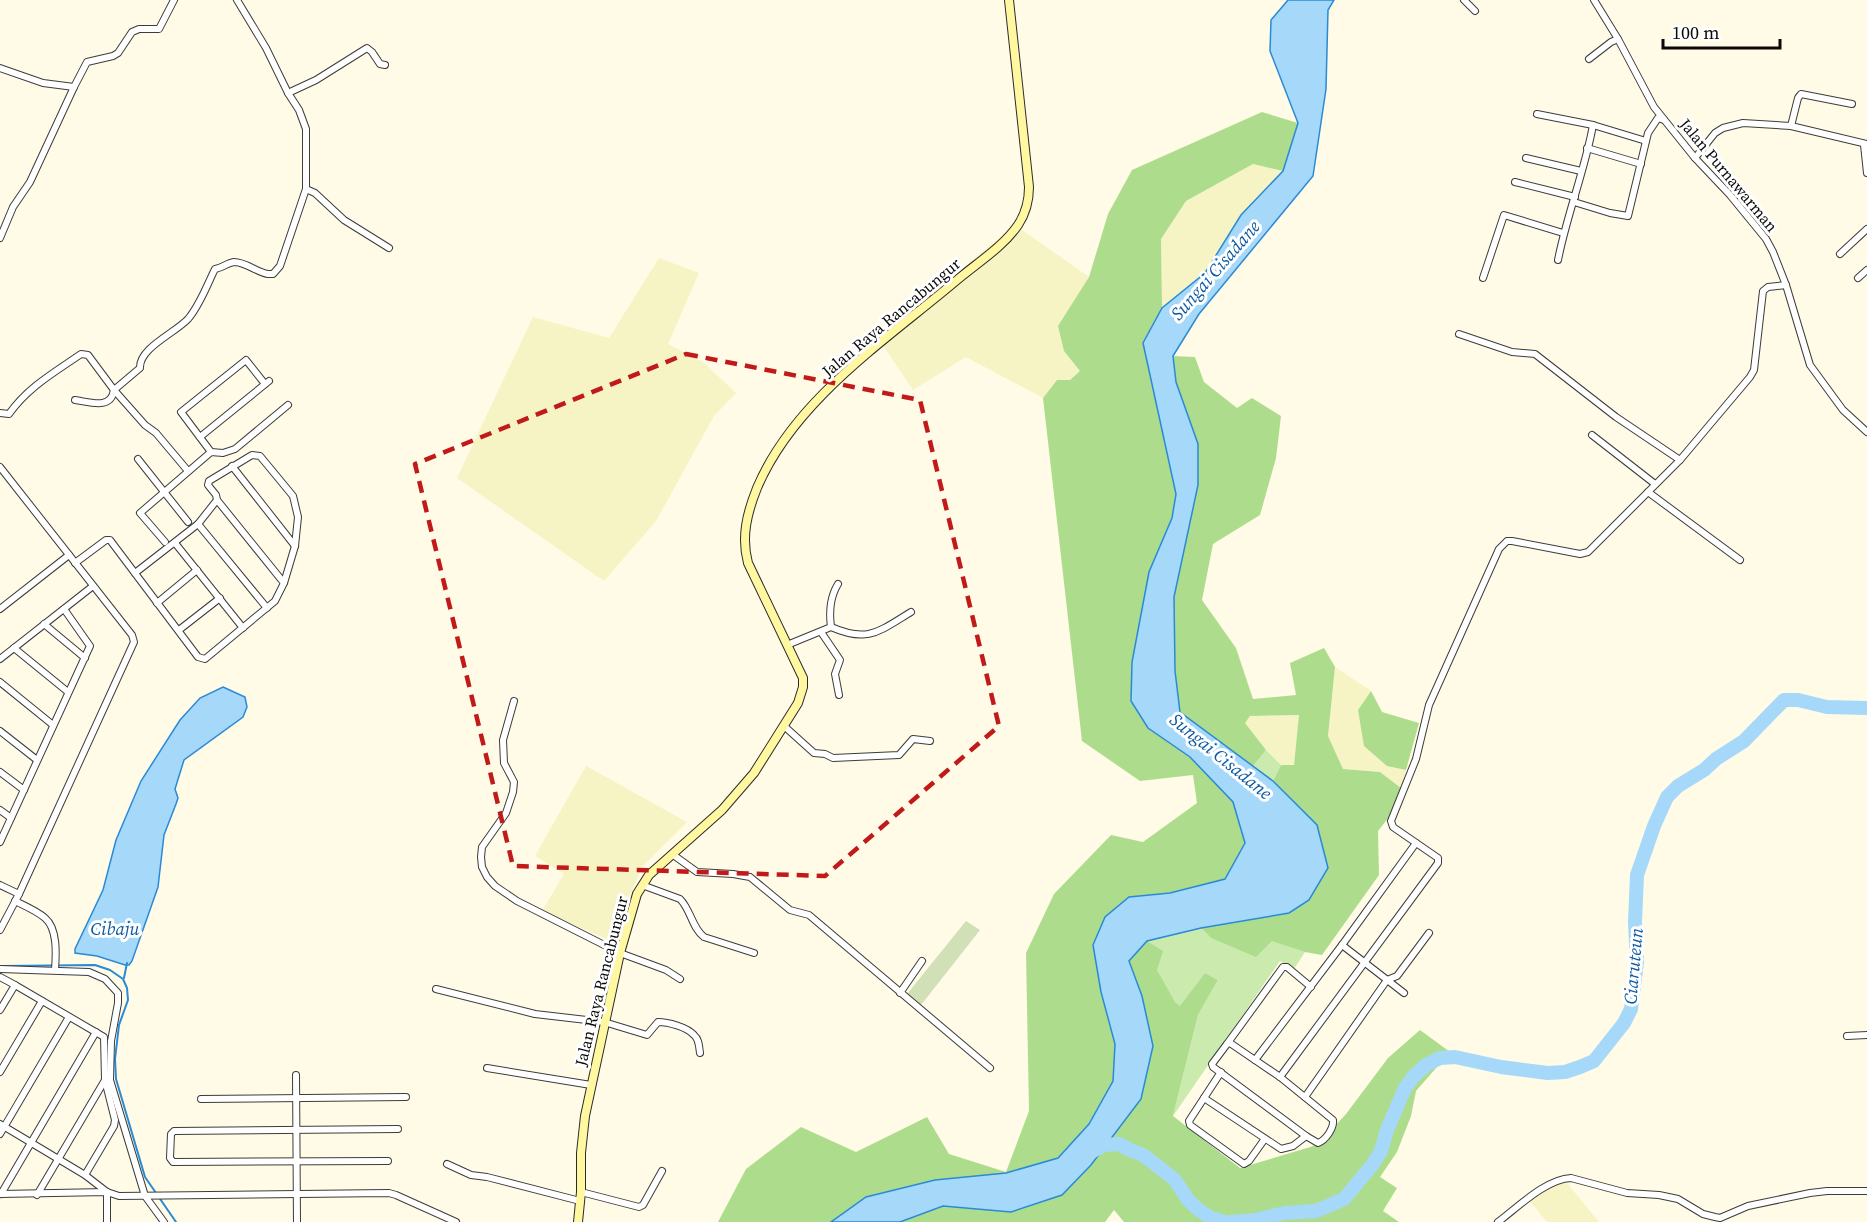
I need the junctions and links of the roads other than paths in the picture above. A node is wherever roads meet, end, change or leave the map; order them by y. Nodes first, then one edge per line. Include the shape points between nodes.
1 (174, 0) edge
2 (237, 0) edge
3 (1009, 0) edge
4 (1464, 0) edge
5 (1594, 0) edge
6 (1475, 11) dead end
7 (1618, 39) junction
8 (1589, 59) dead end
9 (385, 65) dead end
10 (0, 68) edge
11 (74, 87) junction
12 (288, 93) junction
13 (1852, 104) dead end
14 (1537, 114) dead end
15 (1664, 120) junction
16 (1593, 124) junction
17 (1791, 126) junction
18 (1646, 141) junction
19 (1865, 145) edge
20 (1587, 148) junction
21 (1526, 158) dead end
22 (1695, 158) junction
23 (1641, 164) junction
24 (1581, 171) junction
25 (1867, 173) edge
26 (1515, 182) dead end
27 (306, 189) junction
28 (1575, 199) junction
29 (1867, 229) edge
30 (1563, 233) junction
31 (0, 238) edge
32 (389, 249) dead end
33 (1840, 254) dead end
34 (1558, 260) dead end
35 (1867, 270) edge
36 (1483, 278) dead end
37 (1858, 278) dead end
38 (1786, 285) junction
39 (1459, 334) dead end
40 (114, 390) junction
41 (75, 400) dead end
42 (288, 405) dead end
43 (0, 412) edge
44 (1867, 432) edge
45 (1592, 435) dead end
46 (200, 437) junction
47 (211, 452) junction
48 (138, 459) dead end
49 (1680, 460) junction
50 (232, 466) junction
51 (0, 467) edge
52 (188, 471) junction
53 (1655, 484) junction
54 (164, 492) junction
55 (1648, 492) junction
56 (217, 500) junction
57 (188, 522) dead end
58 (198, 524) junction
59 (165, 542) dead end
60 (175, 543) junction
61 (295, 546) junction
62 (69, 555) junction
63 (1740, 560) dead end
64 (75, 563) junction
65 (197, 570) junction
66 (135, 573) junction
67 (284, 583) junction
68 (838, 584) dead end
69 (93, 586) junction
70 (220, 598) junction
71 (158, 603) junction
72 (267, 608) junction
73 (0, 609) edge
74 (64, 609) junction
75 (910, 612) dead end
76 (45, 624) junction
77 (831, 627) junction
78 (243, 628) junction
79 (179, 630) junction
80 (820, 632) junction
81 (787, 645) junction
82 (14, 648) junction
83 (0, 658) edge
84 (85, 658) junction
85 (0, 682) edge
86 (68, 692) junction
87 (839, 695) dead end
88 (514, 701) dead end
89 (53, 725) junction
90 (784, 726) junction
91 (0, 730) edge
92 (930, 741) dead end
93 (37, 760) junction
94 (0, 772) edge
95 (24, 790) junction
96 (0, 810) edge
97 (11, 818) junction
98 (0, 842) edge
99 (1416, 843) junction
100 (672, 854) junction
101 (0, 885) edge
102 (642, 885) junction
103 (19, 894) junction
104 (15, 901) junction
105 (0, 930) edge
106 (1429, 933) dead end
107 (1342, 945) junction
108 (620, 953) junction
109 (754, 953) dead end
110 (922, 961) dead end
111 (1365, 962) junction
112 (0, 969) edge
113 (55, 970) junction
114 (0, 977) edge
115 (680, 979) dead end
116 (1387, 980) junction
117 (15, 985) junction
118 (1311, 987) junction
119 (436, 989) dead end
120 (900, 993) junction
121 (1404, 993) dead end
122 (42, 1001) junction
123 (0, 1010) edge
124 (69, 1017) junction
125 (604, 1022) junction
126 (96, 1032) junction
127 (1867, 1035) edge
128 (1847, 1036) dead end
129 (1227, 1044) junction
130 (700, 1053) dead end
131 (1254, 1060) junction
132 (487, 1068) dead end
133 (990, 1068) dead end
134 (0, 1072) edge
135 (1221, 1072) junction
136 (296, 1075) dead end
137 (1280, 1077) junction
138 (105, 1080) junction
139 (591, 1085) junction
140 (406, 1097) dead end
141 (1305, 1097) junction
142 (1204, 1098) junction
143 (201, 1099) dead end
144 (296, 1099) junction
145 (2, 1125) edge
146 (398, 1129) dead end
147 (296, 1131) junction
148 (0, 1134) edge
149 (1306, 1136) junction
150 (1264, 1140) junction
151 (32, 1143) junction
152 (58, 1159) junction
153 (388, 1161) dead end
154 (296, 1162) junction
155 (447, 1164) dead end
156 (662, 1171) dead end
157 (85, 1175) junction
158 (1867, 1191) edge
159 (107, 1192) junction
160 (1, 1194) edge
161 (297, 1194) junction
162 (37, 1195) junction
163 (148, 1196) junction
164 (580, 1197) junction
165 (107, 1222) edge
166 (164, 1222) edge
167 (297, 1222) edge
168 (456, 1222) edge
169 (578, 1222) edge
170 (1498, 1222) edge

1 - 11 street via 159,29 132,32 118,53 87,62
2 - 12 street
3 - 81 main road, Jalan Raya Rancabungur via 1029,187 1027,207 1018,225 1003,241 820,398 787,435 766,468 748,516 745,554
4 - 6 street
5 - 7 street, Jalan Purnawarman
7 - 8 street
7 - 15 street, Jalan Purnawarman
9 - 12 street via 367,48
10 - 11 street via 43,83
11 - 31 street
12 - 27 street via 300,110 306,129
13 - 17 street via 1801,94
14 - 16 street
15 - 18 street via 1658,118
15 - 22 street, Jalan Purnawarman
16 - 18 street
16 - 20 street
17 - 19 street
17 - 22 street via 1733,124 1715,133
18 - 23 street
19 - 25 street
20 - 23 street
20 - 24 street
21 - 24 street
22 - 38 street, Jalan Purnawarman via 1766,239
23 - 28 street via 1628,216
24 - 28 street
26 - 28 street
27 - 32 street
27 - 40 street via 280,267 273,274 237,262 215,269 190,317 148,351 140,368
28 - 30 street
29 - 33 street
30 - 34 street
30 - 36 street via 1504,215
35 - 37 street
38 - 44 street, Jalan Purnawarman via 1810,365 1843,410
38 - 49 street via 1768,286 1763,291 1750,377
39 - 49 street via 1512,352 1535,354 1616,417
40 - 41 street via 107,403
40 - 43 street via 88,355 81,354 37,384 9,414
40 - 52 street
42 - 47 street via 235,448
45 - 53 street
46 - 46 street via 267,383 246,360 181,412
46 - 47 street
47 - 52 street
48 - 54 street
49 - 53 street
50 - 56 street via 209,481
50 - 61 street
50 - 61 street via 252,455 260,456 293,496 298,517
51 - 62 street
52 - 54 street
53 - 55 street
54 - 57 street
54 - 59 street via 140,513
55 - 63 street
55 - 99 street via 1584,554 1512,541 1499,549 1430,705 1416,759 1391,820 1392,827
56 - 58 street
56 - 67 street
58 - 60 street
58 - 72 street
60 - 65 street
60 - 66 street
61 - 67 street
62 - 64 street
62 - 73 street
64 - 66 street via 110,540
64 - 69 street
65 - 70 street
65 - 71 street
66 - 71 street
67 - 72 street
68 - 77 street via 831,607
69 - 74 street
69 - 103 street via 134,642
70 - 78 street
70 - 79 street
71 - 79 street
72 - 78 street
74 - 76 street
74 - 84 street via 90,646
75 - 77 street via 863,635
76 - 82 street
76 - 84 street
77 - 80 street
78 - 79 street via 205,659 198,657
80 - 81 street
80 - 87 street via 840,660 835,674
81 - 90 main road, Jalan Raya Rancabungur via 803,678 798,702
82 - 83 street
82 - 86 street
84 - 86 street
85 - 89 street
86 - 89 street
88 - 108 street via 503,740 504,763 514,782 513,792 506,813 482,847 482,867 504,894
89 - 93 street
90 - 92 street via 814,753 833,758 899,754 913,739
90 - 100 main road, Jalan Raya Rancabungur via 739,791
91 - 93 street
93 - 95 street
94 - 95 street
95 - 97 street
96 - 97 street
97 - 98 street
99 - 107 street
99 - 111 street via 1438,858 1438,863
100 - 102 main road, Jalan Raya Rancabungur
100 - 120 street via 697,872 750,877 790,910 809,915
101 - 103 street
102 - 108 main road, Jalan Raya Rancabungur
102 - 109 street via 680,899 704,937
103 - 104 street
104 - 105 street
104 - 113 street via 47,919 55,941
106 - 116 street via 1397,976
107 - 111 street
107 - 118 street
108 - 115 street
108 - 125 main road, Jalan Raya Rancabungur
110 - 120 street
111 - 116 street
111 - 137 street
112 - 113 street
113 - 163 street via 97,974 118,993 110,1080
114 - 117 street
116 - 121 street
116 - 141 street
117 - 122 street
117 - 123 street
118 - 129 street via 1285,966
118 - 131 street
119 - 125 street via 535,1014
120 - 133 street
122 - 124 street
122 - 134 street
124 - 126 street
124 - 145 street
125 - 130 street via 647,1035 658,1022 670,1023 693,1033
125 - 139 main road, Jalan Raya Rancabungur
126 - 138 street via 104,1037
126 - 151 street
127 - 128 street
129 - 131 street
129 - 135 street via 1212,1064
131 - 137 street
132 - 139 street
135 - 142 street
135 - 149 street
136 - 144 street
137 - 141 street
138 - 152 street
138 - 157 street via 114,1126
139 - 164 main road, Jalan Raya Rancabungur via 581,1153
140 - 144 street
141 - 149 street via 1334,1122 1321,1142
142 - 150 street
142 - 150 street via 1189,1120 1190,1125 1244,1164
143 - 144 street
144 - 147 street
145 - 148 street
145 - 151 street
146 - 147 street
147 - 154 street
147 - 154 street via 174,1131 170,1158 173,1162
149 - 150 street via 1287,1149
151 - 152 street
151 - 160 street
152 - 157 street
152 - 162 street
153 - 154 street
154 - 161 street
155 - 164 street via 471,1175
156 - 164 street via 639,1207
157 - 159 street
158 - 170 street via 1810,1193 1748,1206 1715,1218 1678,1199 1627,1193 1571,1178 1548,1185
159 - 162 street
159 - 163 street
159 - 165 street
160 - 162 street
161 - 163 street
161 - 167 street
161 - 168 street via 389,1193
163 - 166 street
164 - 169 main road, Jalan Raya Rancabungur

